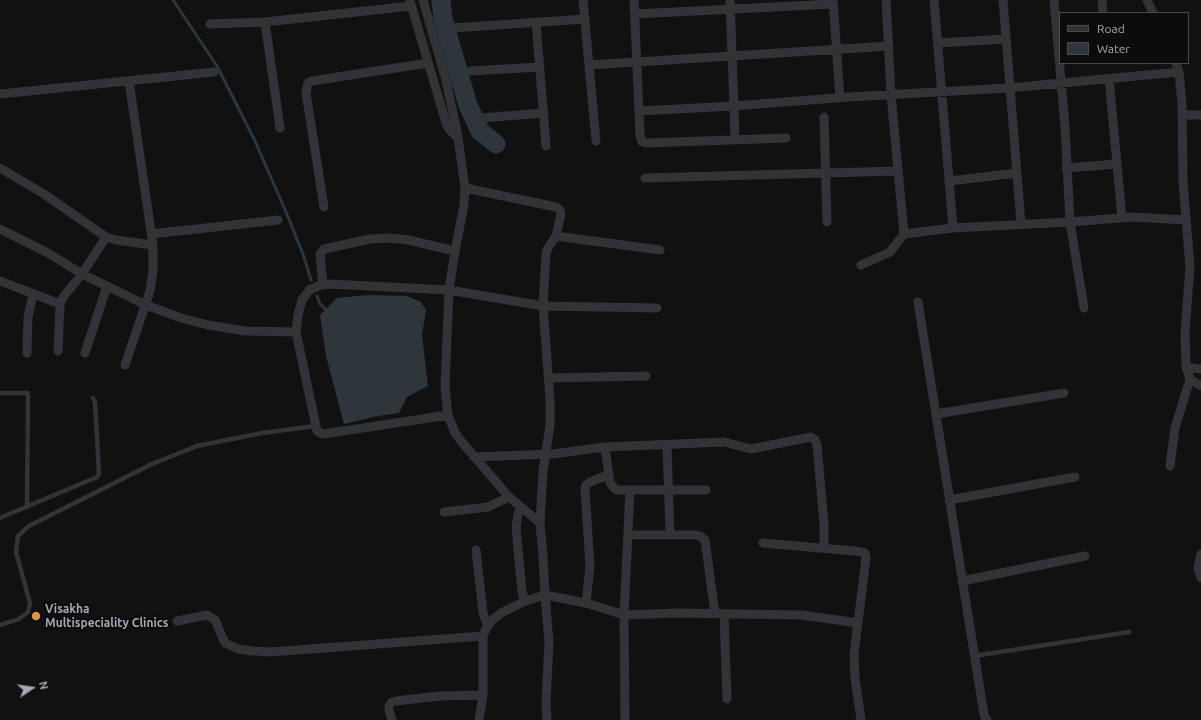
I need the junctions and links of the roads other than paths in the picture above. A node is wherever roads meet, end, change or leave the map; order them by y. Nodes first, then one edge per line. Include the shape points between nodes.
1 (423, 0) edge
2 (583, 0) edge
3 (634, 0) edge
4 (886, 0) edge
5 (934, 0) edge
6 (1003, 0) edge
7 (1054, 0) edge
8 (1102, 0) edge
9 (1147, 0) edge
10 (833, 2) edge
11 (411, 3) edge
12 (730, 5) edge
13 (1103, 12) edge
14 (1153, 12) edge
15 (635, 14) junction
16 (585, 18) junction
17 (265, 22) junction
18 (536, 22) junction
19 (210, 24) dead end
20 (453, 28) dead end
21 (1058, 34) edge
22 (1006, 39) junction
23 (938, 43) junction
24 (888, 46) junction
25 (837, 50) junction
26 (733, 57) junction
27 (1059, 59) edge
28 (637, 61) junction
29 (428, 63) junction
30 (1059, 64) edge
31 (589, 65) junction
32 (540, 67) junction
33 (1177, 67) edge
34 (470, 71) dead end
35 (214, 72) dead end
36 (1109, 79) junction
37 (129, 81) junction
38 (1060, 84) junction
39 (1009, 88) junction
40 (941, 92) junction
41 (0, 94) edge
42 (891, 95) junction
43 (840, 98) junction
44 (734, 106) junction
45 (639, 111) junction
46 (544, 113) junction
47 (1182, 114) junction
48 (1201, 115) edge
49 (824, 117) dead end
50 (481, 118) dead end
51 (280, 128) dead end
52 (458, 138) junction
53 (786, 138) dead end
54 (735, 140) junction
55 (596, 141) dead end
56 (546, 146) dead end
57 (1117, 164) junction
58 (0, 168) edge
59 (1066, 168) junction
60 (898, 171) junction
61 (825, 173) junction
62 (1017, 173) junction
63 (645, 178) dead end
64 (949, 181) junction
65 (465, 188) junction
66 (324, 207) dead end
67 (1122, 218) junction
68 (278, 220) dead end
69 (1186, 220) junction
70 (827, 222) dead end
71 (1070, 222) junction
72 (1021, 224) junction
73 (953, 228) junction
74 (0, 229) edge
75 (151, 234) junction
76 (904, 234) junction
77 (106, 236) junction
78 (556, 236) junction
79 (153, 245) junction
80 (660, 250) dead end
81 (455, 251) junction
82 (861, 265) dead end
83 (82, 274) junction
84 (0, 281) edge
85 (323, 285) junction
86 (107, 286) junction
87 (449, 290) junction
88 (33, 294) junction
89 (918, 302) dead end
90 (60, 304) junction
91 (146, 304) junction
92 (543, 306) junction
93 (657, 308) dead end
94 (1084, 308) dead end
95 (296, 332) junction
96 (58, 352) dead end
97 (27, 353) dead end
98 (85, 353) dead end
99 (124, 365) dead end
100 (1186, 367) junction
101 (1201, 369) edge
102 (646, 376) dead end
103 (549, 378) junction
104 (1190, 379) junction
105 (1201, 386) edge
106 (0, 393) edge
107 (1064, 393) dead end
108 (93, 398) dead end
109 (936, 414) junction
110 (448, 415) junction
111 (315, 426) junction
112 (667, 445) junction
113 (604, 447) junction
114 (546, 454) junction
115 (474, 457) junction
116 (1170, 466) dead end
117 (608, 475) junction
118 (1075, 477) dead end
119 (630, 490) junction
120 (668, 490) junction
121 (706, 490) dead end
122 (509, 497) junction
123 (949, 500) junction
124 (27, 507) junction
125 (521, 507) junction
126 (444, 512) dead end
127 (0, 518) edge
128 (540, 523) junction
129 (629, 535) junction
130 (670, 535) junction
131 (763, 543) dead end
132 (824, 548) junction
133 (476, 550) dead end
134 (1201, 554) edge
135 (1085, 556) dead end
136 (1201, 578) edge
137 (962, 581) junction
138 (545, 595) junction
139 (525, 601) junction
140 (586, 604) junction
141 (624, 614) junction
142 (720, 614) junction
143 (177, 621) dead end
144 (858, 624) junction
145 (0, 625) edge
146 (488, 626) junction
147 (1129, 632) dead end
148 (483, 636) junction
149 (974, 656) junction
150 (483, 695) junction
151 (727, 699) dead end
152 (392, 720) edge
153 (479, 720) edge
154 (546, 720) edge
155 (625, 720) edge
156 (861, 720) edge
157 (987, 720) edge

1 - 52 street via 446,80
2 - 16 street
3 - 15 street
4 - 24 street
5 - 23 street
6 - 22 street
7 - 21 street
8 - 13 street
9 - 14 street
10 - 12 street
10 - 25 street
11 - 17 street
11 - 29 street
12 - 15 street
12 - 26 street
15 - 28 street
16 - 18 street
16 - 31 street
17 - 19 street
17 - 51 street
18 - 20 street
18 - 32 street
21 - 27 street
22 - 23 street
22 - 39 street
23 - 40 street
24 - 25 street
24 - 42 street
25 - 26 street
25 - 43 street
26 - 28 street
26 - 44 street
28 - 31 street
28 - 45 street
29 - 52 street via 446,123
29 - 66 street via 308,83 306,93
30 - 38 street
31 - 55 street
32 - 34 street
32 - 46 street
33 - 36 street
33 - 47 street
35 - 37 street
36 - 38 street
36 - 57 street
37 - 41 street
37 - 75 street
38 - 39 street
38 - 59 street
39 - 40 street
39 - 62 street
40 - 42 street
40 - 64 street
42 - 43 street
42 - 60 street
43 - 44 street
44 - 45 street
44 - 54 street
45 - 54 street via 642,142
46 - 50 street
46 - 56 street
47 - 48 street
47 - 69 street
49 - 61 street
52 - 65 street
53 - 54 street
57 - 59 street
57 - 67 street
58 - 77 street
59 - 71 street
60 - 61 street
60 - 76 street
61 - 63 street
61 - 70 street
62 - 64 street
62 - 72 street
64 - 73 street
65 - 78 street via 556,207 561,214
65 - 81 street
67 - 69 street
67 - 71 street
68 - 75 street
69 - 100 street via 1190,267 1185,332
71 - 72 street
71 - 94 street
72 - 73 street
73 - 76 street
74 - 83 street via 48,253
75 - 79 street
76 - 82 street via 890,252
77 - 79 street via 116,240
77 - 83 street
78 - 80 street
78 - 92 street via 546,253
79 - 91 street via 152,282
81 - 85 street via 390,238 370,239 324,249 320,254
81 - 87 street
83 - 86 street
83 - 90 street
84 - 88 street
85 - 87 street
85 - 95 street via 309,290 302,300
86 - 91 street
86 - 98 street
87 - 92 street
87 - 110 street via 445,386
88 - 90 street
88 - 97 street via 28,321
89 - 109 street
90 - 96 street
91 - 95 street via 181,318 208,325 245,331
91 - 99 street
92 - 93 street
92 - 103 street
95 - 111 street
100 - 101 street
100 - 104 street
102 - 103 street
103 - 114 street via 550,425
104 - 105 street
104 - 116 street via 1175,428
106 - 124 lane via 28,393
107 - 109 street
108 - 124 lane via 99,473 97,478
109 - 123 street
110 - 111 street via 323,434 317,431
110 - 115 street via 455,434
111 - 145 lane via 197,446 152,464 29,526 18,536 16,552 30,603 28,612 19,619
112 - 113 street
112 - 120 street
112 - 132 street via 724,442 752,449 811,437 817,445
113 - 114 street
113 - 117 street
114 - 115 street
114 - 128 street
115 - 122 street
117 - 119 street via 610,484 616,490
117 - 140 street via 590,482 585,490 590,566
118 - 123 street
119 - 120 street
119 - 129 street
120 - 121 street
120 - 130 street
122 - 125 street
122 - 126 street via 488,507
123 - 137 street
124 - 127 lane
125 - 128 street
125 - 139 street via 516,528
128 - 138 street
129 - 130 street
129 - 141 street
130 - 142 street via 696,535 705,540
131 - 132 street
132 - 144 street via 865,553
133 - 146 street via 483,613
134 - 136 street via 1198,568
135 - 137 street
137 - 149 street
138 - 139 street
138 - 140 street
138 - 154 street via 548,622
139 - 146 street via 501,613 491,620
140 - 141 street
141 - 142 street
141 - 155 street
142 - 144 street via 802,615
142 - 151 street
143 - 148 street via 207,615 214,620 225,643 238,650 271,652
144 - 156 street via 854,654
146 - 148 street
147 - 149 lane
148 - 150 street
149 - 157 street
150 - 152 street via 439,696 392,702 389,706
150 - 153 street

